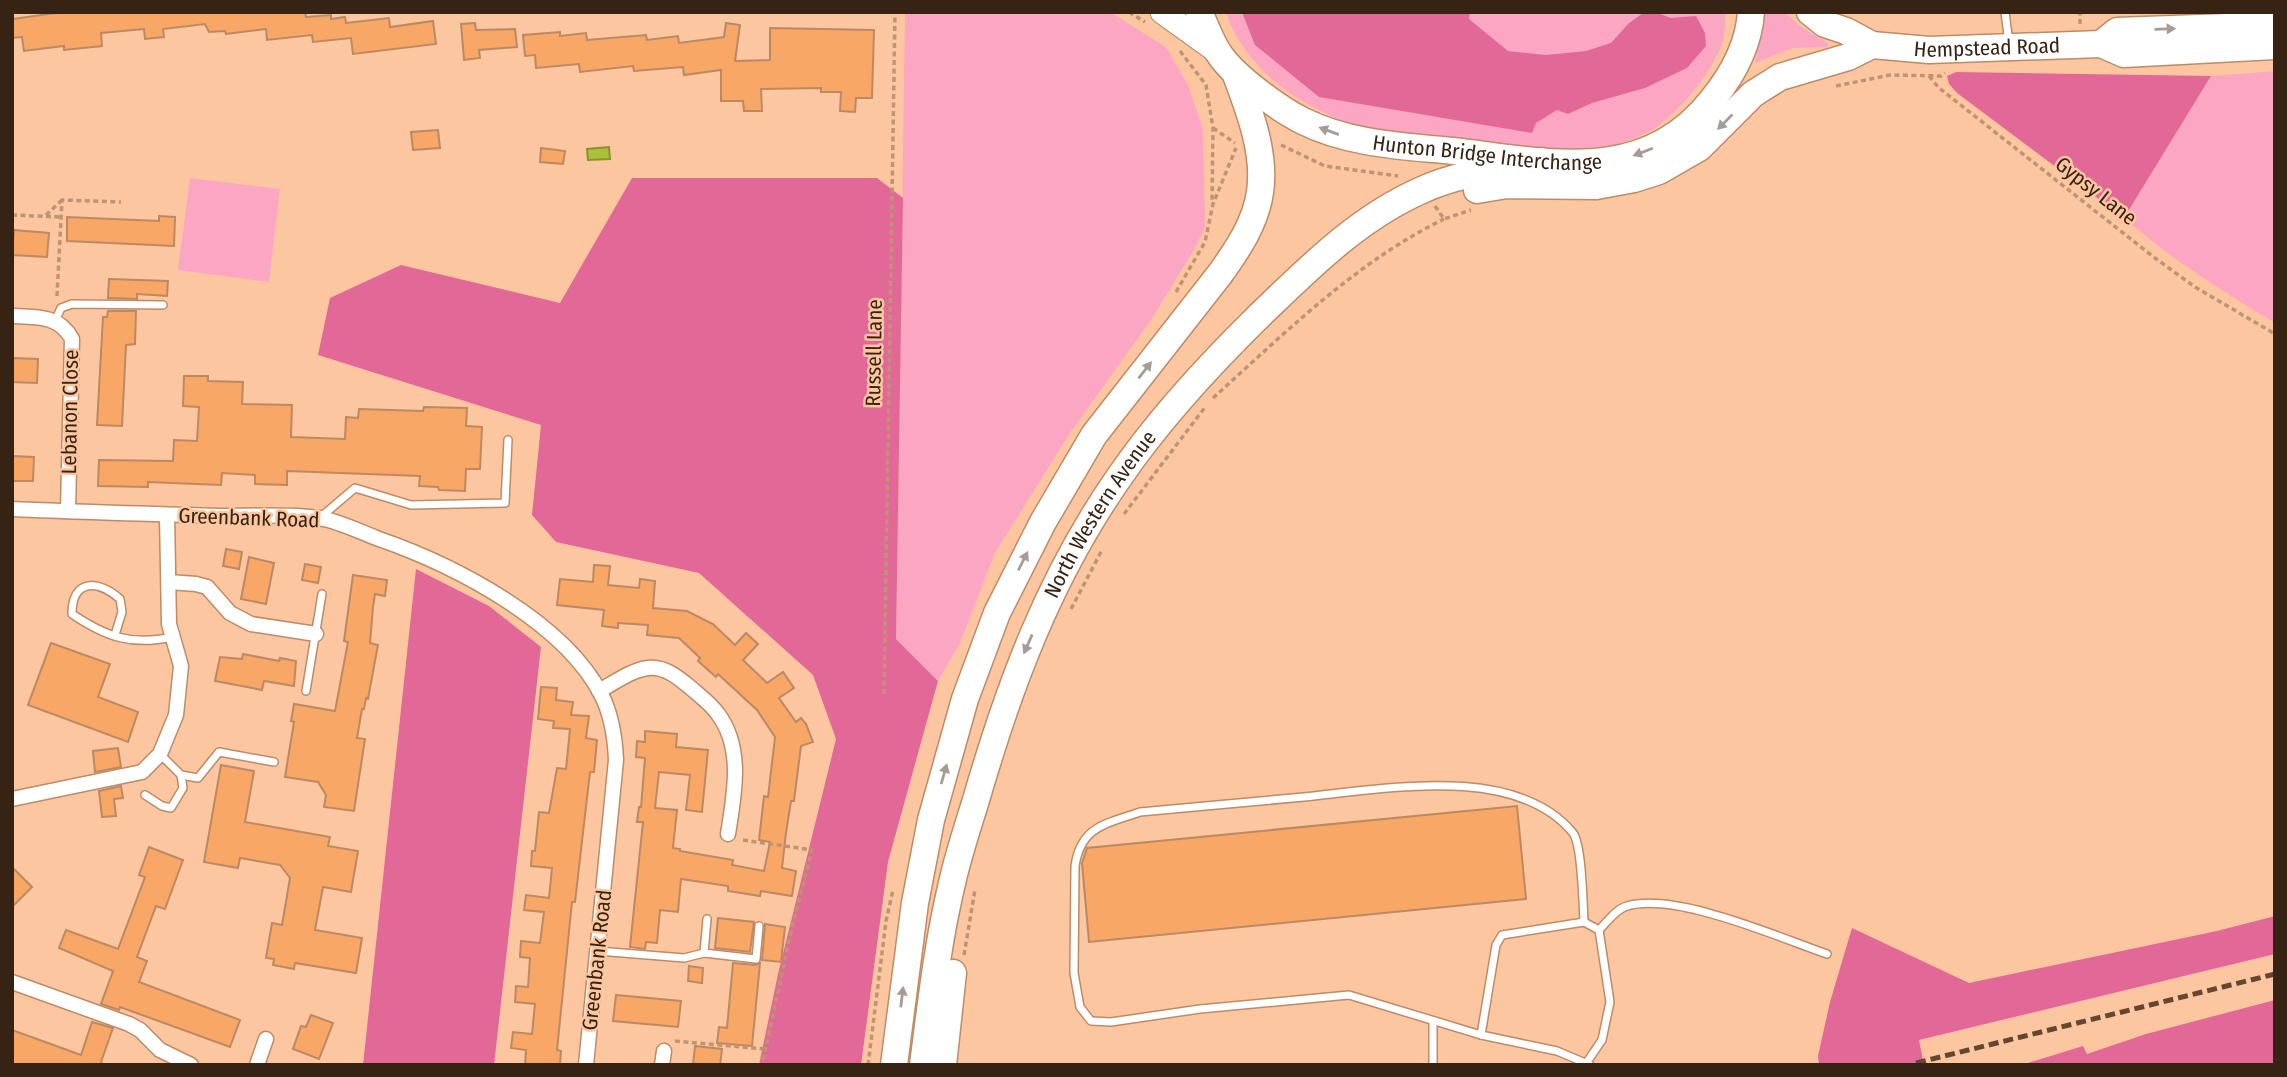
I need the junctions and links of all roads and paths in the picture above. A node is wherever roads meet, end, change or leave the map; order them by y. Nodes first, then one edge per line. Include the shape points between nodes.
1 (895, 12) edge
2 (1129, 12) edge
3 (1199, 12) edge
4 (1751, 12) edge
5 (1810, 12) edge
6 (2005, 12) edge
7 (2080, 12) edge
8 (1158, 20) edge
9 (2080, 20) dead end
10 (2275, 20) edge
11 (1174, 44) dead end
12 (2101, 44) junction
13 (1872, 45) junction
14 (2010, 46) junction
15 (2275, 46) edge
16 (1219, 53) junction
17 (1835, 55) junction
18 (1236, 75) junction
19 (1906, 75) dead end
20 (1929, 76) junction
21 (1941, 76) dead end
22 (1700, 115) junction
23 (1213, 128) junction
24 (1237, 145) dead end
25 (1541, 161) junction
26 (62, 200) junction
27 (121, 202) dead end
28 (1212, 208) dead end
29 (12, 215) edge
30 (44, 216) junction
31 (61, 217) junction
32 (1444, 219) dead end
33 (163, 305) dead end
34 (58, 315) junction
35 (12, 316) edge
36 (1247, 328) junction
37 (2275, 334) edge
38 (508, 440) dead end
39 (12, 509) edge
40 (68, 511) junction
41 (167, 514) junction
42 (1122, 516) dead end
43 (320, 518) junction
44 (1102, 549) dead end
45 (169, 582) junction
46 (322, 594) dead end
47 (1068, 616) dead end
48 (316, 634) junction
49 (115, 635) junction
50 (173, 637) junction
51 (306, 691) dead end
52 (599, 691) junction
53 (884, 694) dead end
54 (160, 754) junction
55 (275, 762) dead end
56 (181, 775) junction
57 (978, 791) junction
58 (145, 795) dead end
59 (12, 799) edge
60 (728, 834) joint
61 (977, 879) dead end
62 (707, 919) dead end
63 (1584, 922) junction
64 (759, 926) dead end
65 (1599, 930) junction
66 (598, 951) junction
67 (704, 953) junction
68 (1827, 954) dead end
69 (962, 968) dead end
70 (12, 982) edge
71 (1433, 1021) junction
72 (1481, 1035) junction
73 (266, 1039) dead end
74 (764, 1049) junction
75 (663, 1058) edge
76 (1589, 1063) edge
77 (191, 1065) edge
78 (257, 1065) edge
79 (586, 1065) edge
80 (762, 1065) edge
81 (894, 1065) edge
82 (923, 1065) edge
83 (943, 1065) edge
84 (1433, 1065) edge

1 - 53 path, Russell Lane
2 - 8 path
3 - 16 highway, Hunton Bridge Interchange
4 - 22 highway, Hunton Bridge Interchange via 1745,43 1732,72
5 - 13 highway, Hempstead Road via 1825,24
6 - 14 lane
7 - 9 path
8 - 16 main road
12 -> 10 highway, Hempstead Road via 2117,31 2227,27
11 - 23 path via 1206,85
12 - 14 highway, Hempstead Road
12 - 15 highway, Hempstead Road via 2124,54
13 - 14 highway, Hempstead Road via 1929,50
13 - 17 highway
16 - 18 highway, Hunton Bridge Interchange
17 - 22 highway via 1794,58 1737,87
17 -> 36 highway via 1780,77 1753,94 1699,148 1634,179 1596,186 1507,185 1433,202 1388,226
25 -> 18 highway, Hunton Bridge Interchange via 1364,142 1333,134 1301,120
81 -> 18 highway, North Western Avenue via 915,903 932,820 965,699 997,613 1094,435 1231,258 1252,220 1261,191 1259,160
19 - 20 path
20 - 21 path
20 - 37 path, Gypsy Lane via 2155,258
22 -> 25 highway, Hunton Bridge Interchange via 1650,150 1623,159
23 - 24 path
23 - 28 path
25 - 36 highway, North Western Avenue via 1460,177 1392,205 1315,262
26 - 27 path
26 - 30 path
26 - 31 path
29 - 30 path
30 - 31 path
31 - 34 path
32 - 42 path via 1413,234 1330,293 1210,401
33 - 34 lane via 72,304
34 - 35 street, Lebanon Close
34 - 40 street, Lebanon Close via 73,348
36 -> 57 highway, North Western Avenue via 1159,425 1118,479 1078,544 1027,645
38 - 43 lane via 505,503 411,505 355,488
39 - 40 street, Greenbank Road
40 - 41 street, Greenbank Road
41 - 43 street, Greenbank Road
41 - 45 street
43 - 52 street, Greenbank Road via 409,549 501,597 554,637
44 - 47 path
45 - 48 street via 207,587 230,613 251,624
45 - 50 street
46 - 48 lane
48 - 51 lane
49 - 49 lane via 72,614 72,601 80,589 94,584 120,599 122,612
49 - 50 lane via 151,642
50 - 54 street via 181,666 176,715
52 - 60 street via 638,670 658,668 683,681 717,712 731,740 736,768
52 - 66 street, Greenbank Road via 611,720 617,760
54 - 56 lane
54 - 59 street via 142,772
55 - 56 lane via 219,752 198,778
56 - 58 lane via 183,788 171,808
57 - 82 highway, North Western Avenue via 953,880
57 - 83 highway
60 - 74 path via 812,850
61 - 69 path
62 - 67 lane
63 - 65 lane
63 - 71 lane via 1574,834 1534,803 1494,790 1436,784 1140,812 1099,827 1084,838 1077,852 1074,973 1080,1007 1091,1021 1349,995
63 - 72 lane via 1502,935 1496,945
64 - 67 lane via 756,959
65 - 68 lane via 1626,906 1686,906
65 - 76 lane via 1610,1002 1602,1040
66 - 67 lane via 684,958
66 - 79 street, Greenbank Road
70 - 77 street via 129,1024 160,1050
71 - 72 lane
71 - 84 lane
72 - 76 lane via 1557,1051
73 - 78 street
74 - 75 path via 676,1041
74 - 80 path

